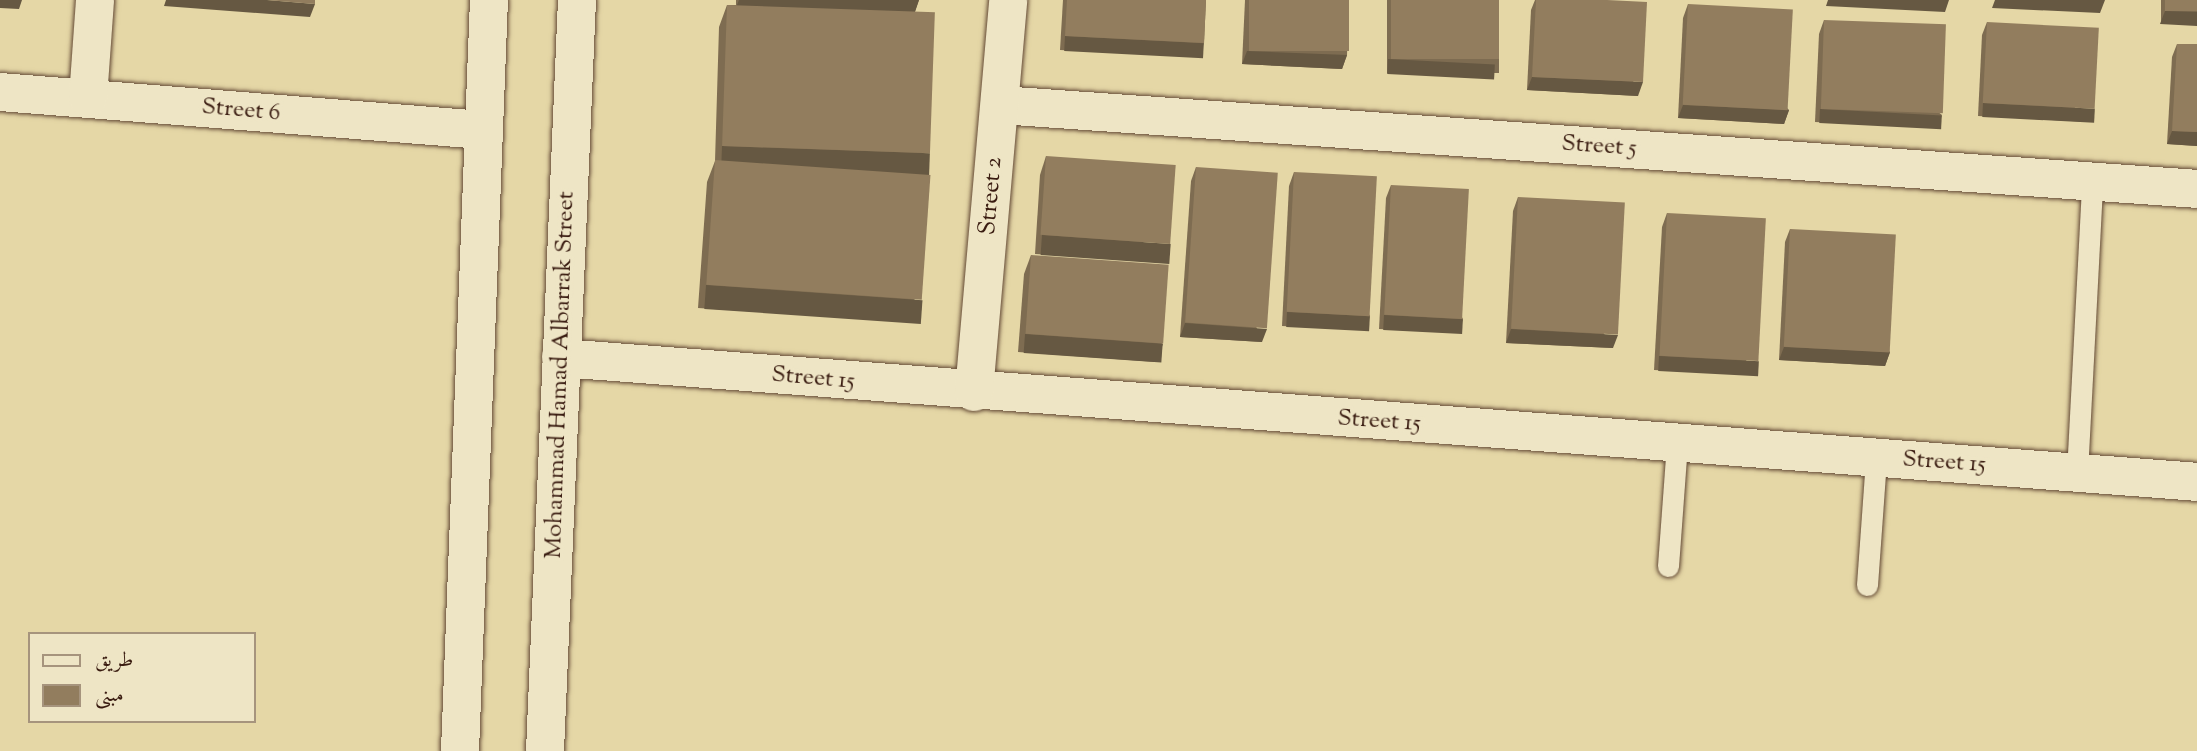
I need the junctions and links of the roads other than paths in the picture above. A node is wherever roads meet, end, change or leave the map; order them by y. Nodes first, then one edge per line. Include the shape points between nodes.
1 (94, 0) edge
2 (489, 0) edge
3 (577, 0) edge
4 (1007, 0) edge
5 (0, 92) edge
6 (88, 99) junction
7 (1000, 105) junction
8 (482, 130) junction
9 (2092, 182) junction
10 (2197, 189) edge
11 (561, 358) junction
12 (974, 392) junction
13 (1677, 444) junction
14 (1876, 458) junction
15 (2077, 473) junction
16 (2197, 482) edge
17 (1668, 566) dead end
18 (1867, 585) dead end
19 (460, 751) edge
20 (545, 751) edge

1 - 6 street
2 - 8 street
3 - 11 street, Mohammad Hamad Albarrak Street
4 - 7 street, Street 2
5 - 6 street, Street 6
6 - 8 street, Street 6
7 - 9 street, Street 5
7 - 12 street, Street 2
8 - 19 street
9 - 10 street, Street 5
9 - 15 lane
11 - 12 street, Street 15
11 - 20 street, Mohammad Hamad Albarrak Street
12 - 13 street, Street 15
13 - 14 street, Street 15
13 - 17 lane
14 - 15 street, Street 15
14 - 18 lane
15 - 16 street, Street 15

